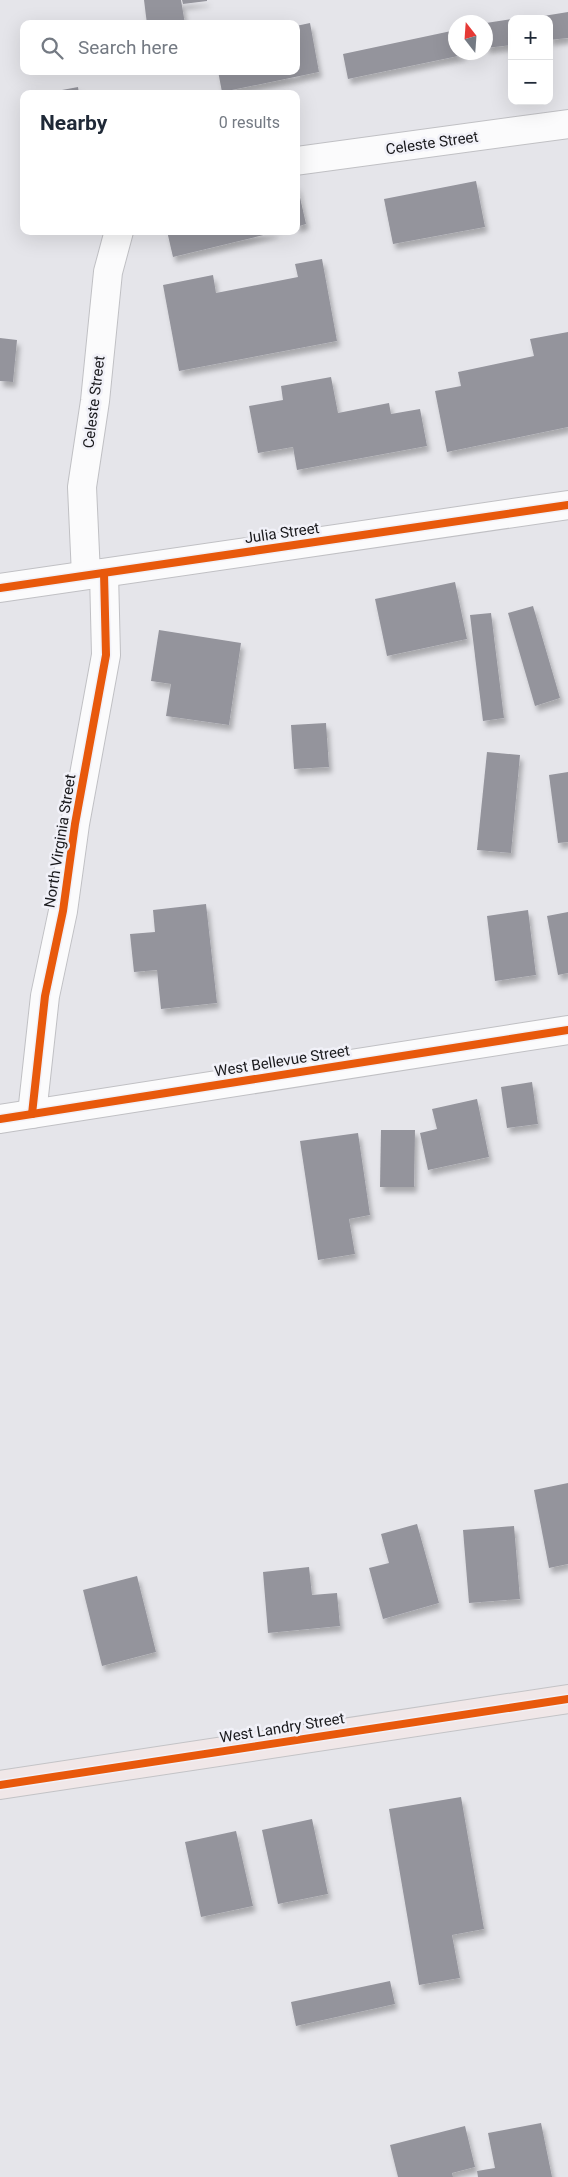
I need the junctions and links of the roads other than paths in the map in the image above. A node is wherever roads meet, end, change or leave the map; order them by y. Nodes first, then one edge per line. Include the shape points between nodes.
1 (568, 124) edge
2 (300, 160) edge
3 (118, 235) edge
4 (568, 505) edge
5 (95, 574) junction
6 (0, 588) edge
7 (568, 1030) edge
8 (32, 1114) junction
9 (0, 1118) edge
10 (568, 1699) edge
11 (0, 1785) edge

1 - 2 street, Celeste Street
3 - 5 street, Celeste Street via 108,272 95,401 82,487
4 - 5 street, Julia Street
5 - 6 street, Julia Street
5 - 8 street, North Virginia Street via 106,655 46,996
7 - 8 street, West Bellevue Street
8 - 9 street, West Bellevue Street
10 - 11 highway, West Landry Street

